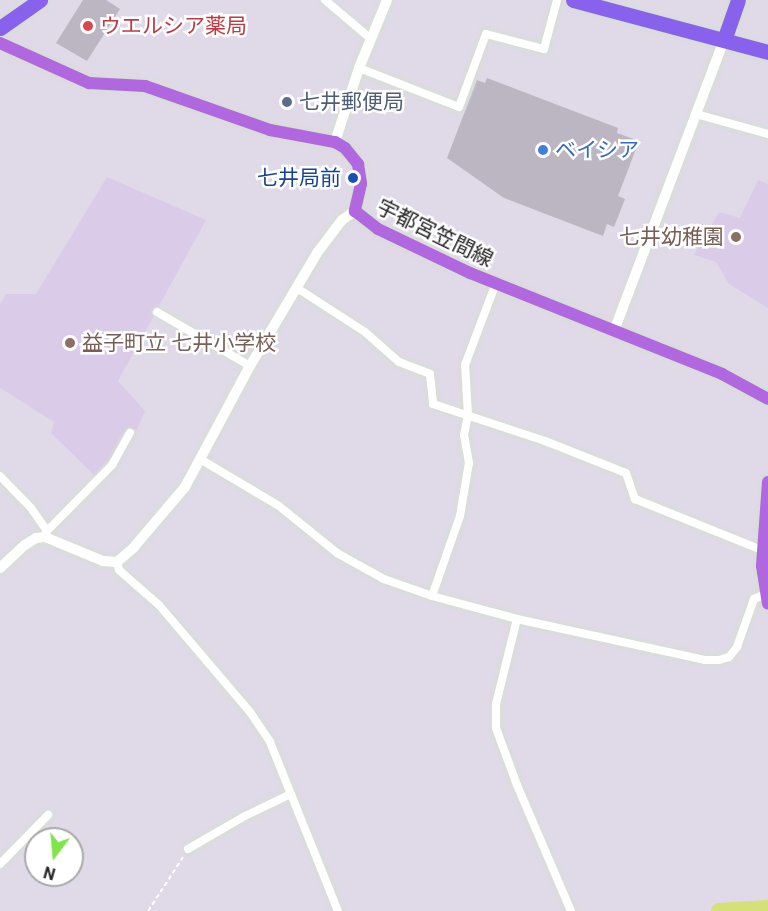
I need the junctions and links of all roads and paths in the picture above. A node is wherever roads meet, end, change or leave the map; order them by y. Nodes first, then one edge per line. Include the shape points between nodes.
1 (40, 0) edge
2 (326, 0) edge
3 (387, 0) edge
4 (557, 0) edge
5 (573, 0) edge
6 (738, 0) edge
7 (0, 28) edge
8 (370, 38) junction
9 (724, 40) junction
10 (0, 42) edge
11 (768, 52) edge
12 (359, 68) junction
13 (696, 114) junction
14 (768, 134) edge
15 (335, 142) junction
16 (355, 211) junction
17 (496, 283) junction
18 (297, 288) junction
19 (157, 312) dead end
20 (614, 331) junction
21 (250, 366) junction
22 (768, 399) edge
23 (468, 415) junction
24 (130, 433) dead end
25 (200, 459) junction
26 (0, 476) edge
27 (768, 483) edge
28 (767, 498) edge
29 (46, 534) junction
30 (762, 550) junction
31 (117, 562) junction
32 (0, 568) edge
33 (432, 596) junction
34 (766, 599) edge
35 (518, 619) junction
36 (291, 794) junction
37 (48, 815) dead end
38 (188, 849) joint
39 (0, 864) edge
40 (148, 911) edge
41 (338, 911) edge
42 (571, 911) edge

1 - 7 highway
2 - 8 street
3 - 8 street
4 - 12 street via 544,49 486,34 459,107
5 - 9 highway
6 - 9 highway
8 - 12 street
9 - 11 highway
9 - 13 street
10 - 15 main road via 89,82 145,86 270,130
12 - 15 street
13 - 14 street
13 - 20 street
15 - 16 main road, 宇都宮笠間線 via 358,164 361,184
16 - 17 main road, 宇都宮笠間線 via 378,229 430,256
16 - 18 street via 326,239
17 - 20 main road, 宇都宮笠間線
17 - 23 street via 465,365
18 - 21 street
18 - 23 street via 365,332 399,362 430,374 433,404
19 - 21 street
20 - 22 main road, 宇都宮笠間線 via 722,374
21 - 25 street
23 - 30 street via 626,472 635,498
23 - 33 street via 464,435 469,463 460,516
24 - 29 street via 112,465
25 - 31 street via 185,487
25 - 33 street via 279,506 337,553 384,579
26 - 29 street via 31,508
27 - 28 main road
28 - 30 main road
29 - 31 street via 103,561
29 - 32 street via 25,545
30 - 34 main road
31 - 36 street via 118,570 159,606 250,712 270,742
33 - 35 street
34 - 35 street via 754,598 737,647 729,657 719,660
35 - 42 street via 496,704 496,728
36 - 38 street
36 - 41 street
37 - 39 street
38 - 40 path

